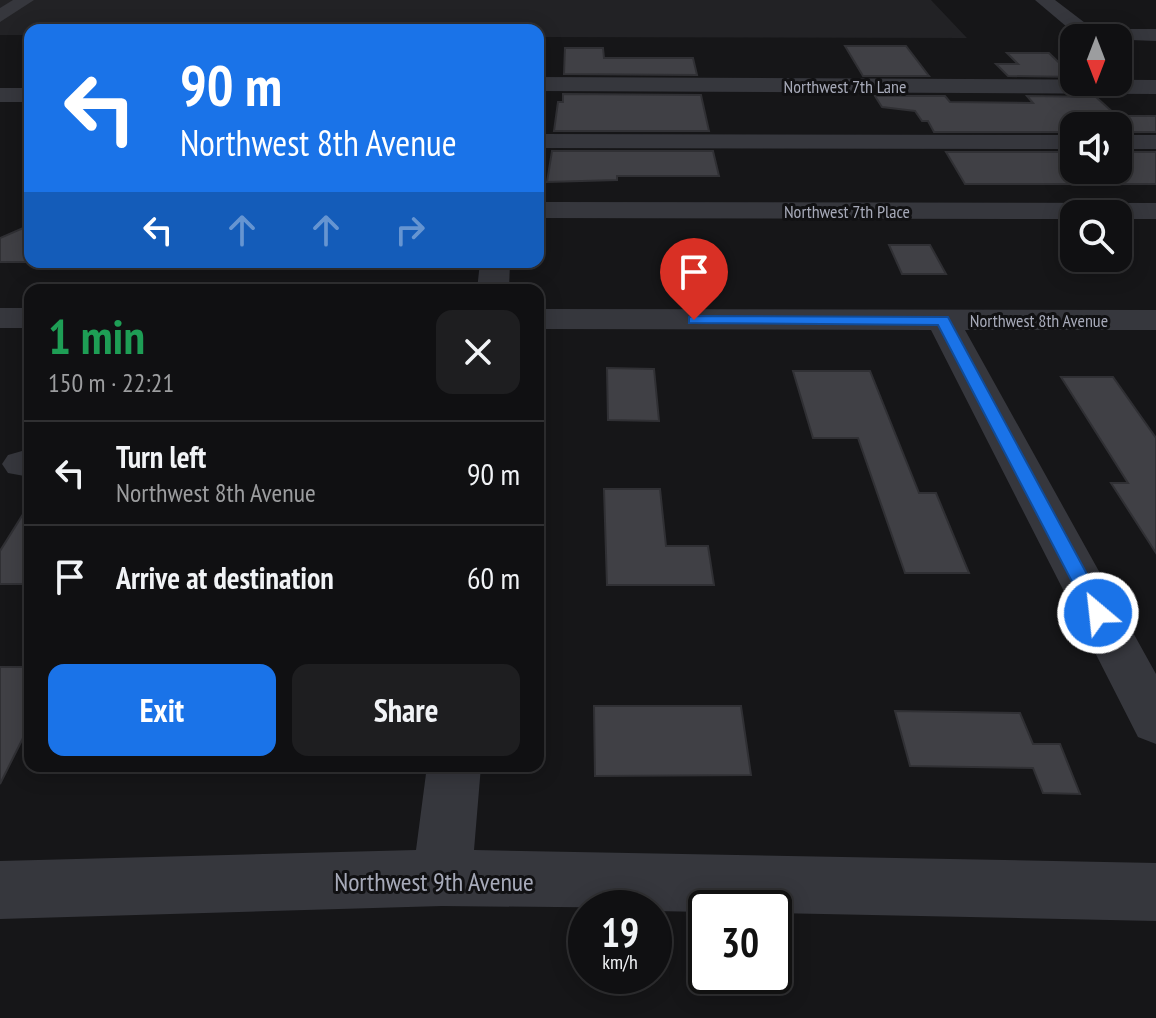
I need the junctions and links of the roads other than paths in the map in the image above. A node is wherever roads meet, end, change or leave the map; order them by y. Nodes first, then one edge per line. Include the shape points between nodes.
1 (25, 0) edge
2 (1044, 0) edge
3 (0, 16) edge
4 (1075, 24) edge
5 (1132, 35) edge
6 (1156, 35) edge
7 (1132, 70) edge
8 (544, 84) edge
9 (1155, 87) edge
10 (0, 95) edge
11 (24, 95) edge
12 (544, 141) edge
13 (1060, 142) edge
14 (1132, 142) edge
15 (1156, 142) edge
16 (544, 210) edge
17 (1156, 211) edge
18 (0, 318) edge
19 (24, 318) edge
20 (544, 319) edge
21 (943, 320) junction
22 (1156, 320) edge
23 (1156, 722) edge
24 (453, 772) edge
25 (442, 878) junction
26 (0, 890) edge
27 (1156, 892) edge

1 - 3 street
2 - 4 street
5 - 6 street
7 - 9 street
8 - 9 street, Northwest 7th Lane
10 - 11 street
12 - 13 street
14 - 15 street
16 - 17 street, Northwest 7th Place
18 - 19 street
20 - 21 street, Northwest 8th Avenue
21 - 22 street, Northwest 8th Avenue
21 - 23 street
24 - 25 street
25 - 26 street, Northwest 9th Avenue
25 - 27 street, Northwest 9th Avenue

